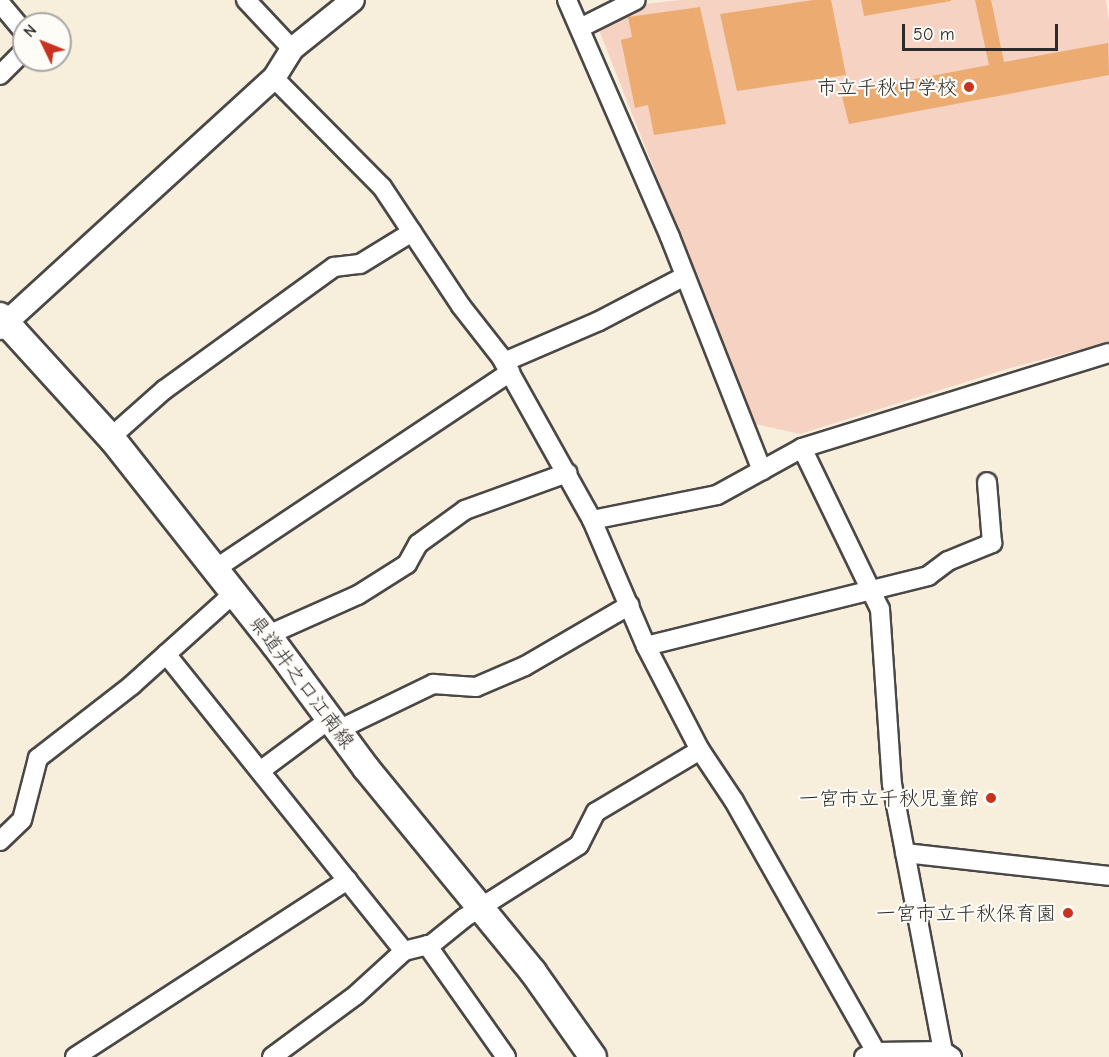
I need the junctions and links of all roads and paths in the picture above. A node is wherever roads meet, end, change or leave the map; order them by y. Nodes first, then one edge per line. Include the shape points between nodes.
1 (246, 0) edge
2 (353, 0) edge
3 (567, 0) edge
4 (636, 0) edge
5 (0, 3) edge
6 (12, 18) edge
7 (582, 27) junction
8 (292, 49) junction
9 (12, 63) edge
10 (0, 75) edge
11 (274, 78) junction
12 (412, 232) junction
13 (685, 276) junction
14 (2, 322) edge
15 (1109, 354) edge
16 (507, 367) junction
17 (111, 437) junction
18 (802, 448) junction
19 (762, 470) junction
20 (567, 474) junction
21 (987, 482) dead end
22 (592, 520) junction
23 (215, 569) junction
24 (870, 589) junction
25 (234, 593) junction
26 (630, 605) junction
27 (268, 635) junction
28 (646, 646) junction
29 (166, 654) junction
30 (334, 724) junction
31 (700, 750) junction
32 (260, 771) junction
33 (0, 841) edge
34 (905, 853) junction
35 (1109, 876) edge
36 (348, 880) junction
37 (481, 910) junction
38 (428, 945) junction
39 (404, 951) junction
40 (870, 1054) edge
41 (948, 1054) edge
42 (75, 1057) edge
43 (272, 1057) edge
44 (506, 1057) edge
45 (593, 1057) edge

1 - 8 street
2 - 8 street
3 - 7 street
4 - 7 street
5 - 6 street
7 - 13 street
8 - 11 street
9 - 10 street
11 - 12 street via 382,187
11 - 14 street
12 - 16 street
12 - 17 street via 360,264 334,267 164,390
13 - 16 street
13 - 19 street
14 - 17 main road, 県道井之口江南線
15 - 18 street
16 - 20 street
16 - 23 street
17 - 23 main road, 県道井之口江南線
18 - 19 street
18 - 24 street
19 - 22 street via 717,495
20 - 22 street
20 - 27 street via 465,510 418,544 407,564 358,596
21 - 24 street via 992,543 948,561 928,576
22 - 26 street
23 - 25 main road, 県道井之口江南線
24 - 28 street
24 - 34 street via 880,609 892,784
25 - 27 main road, 県道井之口江南線
25 - 29 street
26 - 28 street
26 - 30 street via 476,687 433,684
27 - 30 main road, 県道井之口江南線
28 - 31 street
29 - 32 street
29 - 33 street via 38,758 22,820
30 - 32 street
30 - 37 main road, 県道井之口江南線
31 - 37 street via 596,812 579,845
31 - 40 street via 734,801
32 - 36 street
34 - 35 street
34 - 41 street
36 - 39 street
36 - 42 street
37 - 38 street
37 - 45 main road, 県道井之口江南線 via 533,972
38 - 39 street
38 - 44 street
39 - 43 street via 356,995
40 - 41 street

